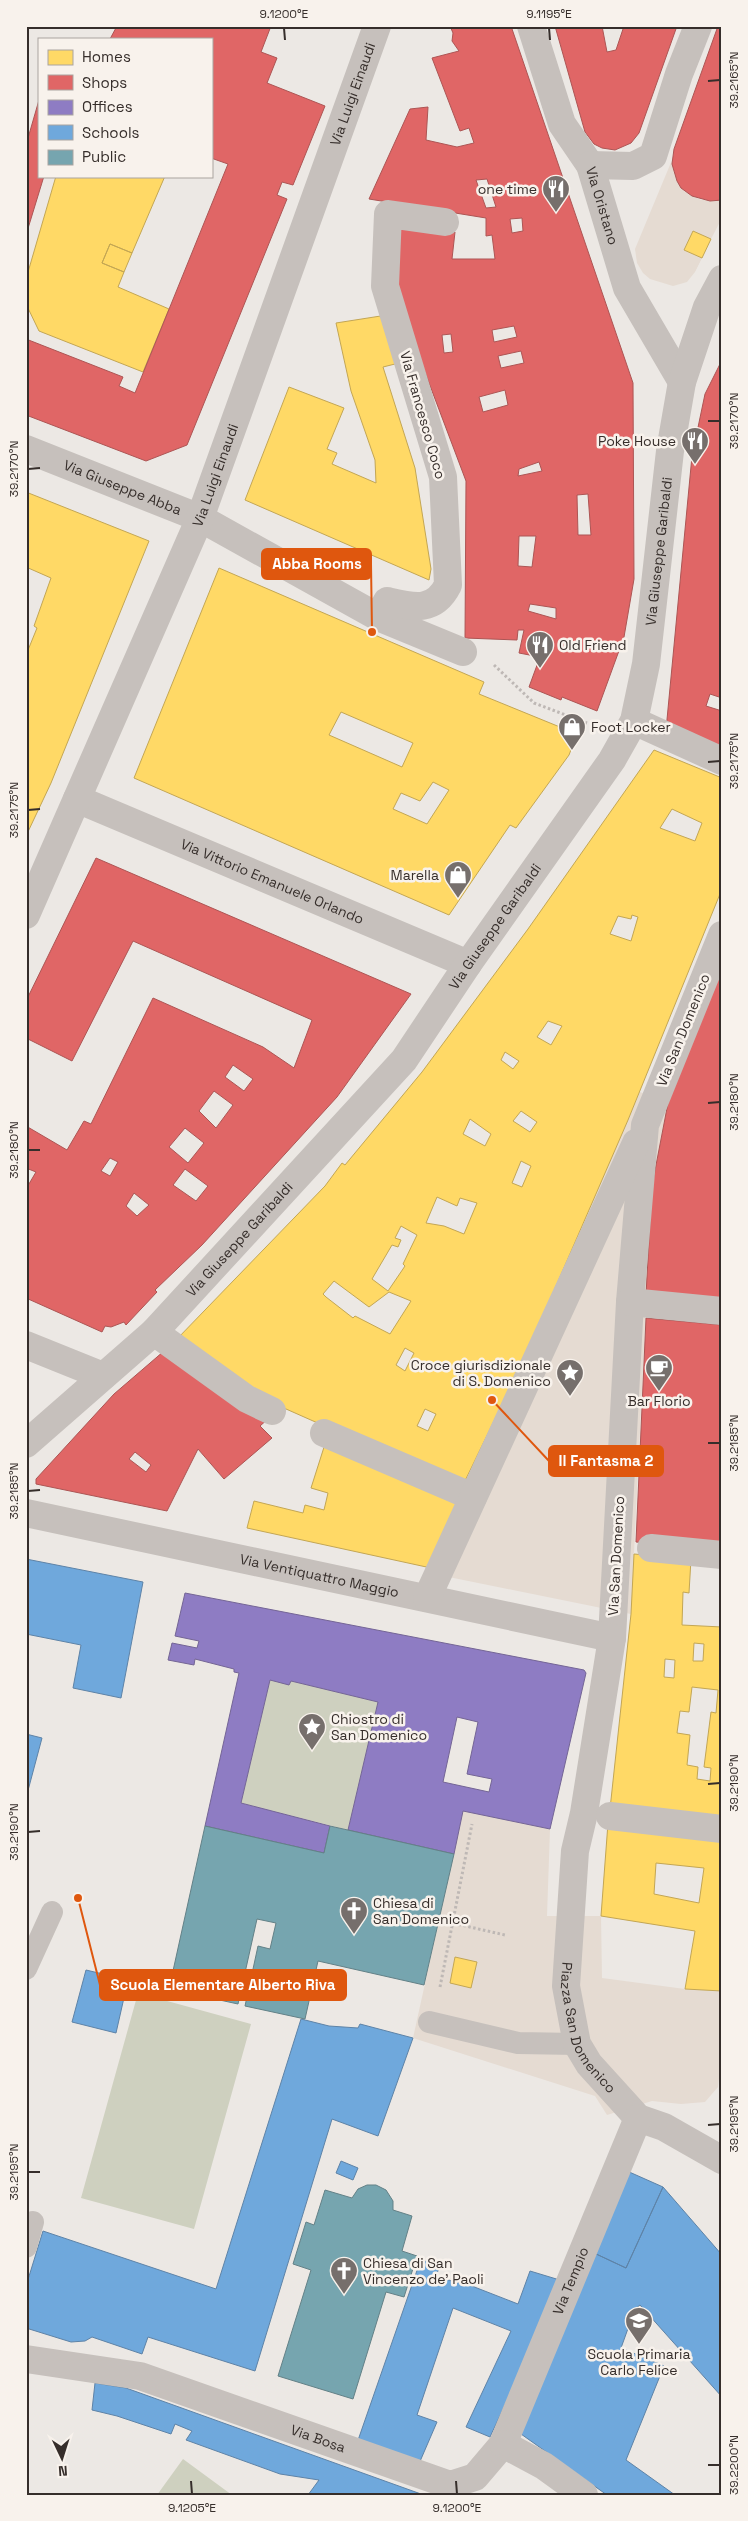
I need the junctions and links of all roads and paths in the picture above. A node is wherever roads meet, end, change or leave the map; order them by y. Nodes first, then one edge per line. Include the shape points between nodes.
1 (376, 26) edge
2 (531, 26) edge
3 (698, 26) edge
4 (590, 165) junction
5 (445, 222) dead end
6 (722, 279) edge
7 (682, 382) junction
8 (26, 449) edge
9 (200, 518) junction
10 (378, 617) junction
11 (463, 652) joint
12 (634, 721) junction
13 (587, 723) dead end
14 (722, 761) edge
15 (78, 799) junction
16 (26, 914) edge
17 (722, 935) edge
18 (468, 964) junction
19 (644, 1125) junction
20 (630, 1302) junction
21 (722, 1311) edge
22 (154, 1332) junction
23 (26, 1344) edge
24 (103, 1376) junction
25 (272, 1411) dead end
26 (324, 1433) dead end
27 (26, 1444) edge
28 (473, 1497) junction
29 (26, 1513) edge
30 (634, 1546) junction
31 (722, 1555) edge
32 (427, 1598) junction
33 (612, 1638) junction
34 (610, 1816) dead end
35 (472, 1824) dead end
36 (722, 1829) edge
37 (52, 1912) dead end
38 (439, 1920) dead end
39 (453, 1923) junction
40 (570, 1925) joint
41 (505, 1935) dead end
42 (26, 1969) edge
43 (440, 1987) dead end
44 (429, 2022) dead end
45 (577, 2044) junction
46 (638, 2118) junction
47 (722, 2160) edge
48 (33, 2222) dead end
49 (26, 2247) edge
50 (26, 2359) edge
51 (503, 2444) junction
52 (445, 2490) edge
53 (584, 2495) edge

1 - 9 street, Via Luigi Einaudi
2 - 4 street, Via Oristano via 562,124
3 - 4 street via 653,156 633,166
4 - 7 street, Via Oristano via 627,288
5 - 10 street, Via Francesco Coco via 388,214 385,286 443,477 448,585 442,597 417,608 387,601
6 - 7 street, Via Giuseppe Garibaldi via 707,307
7 - 12 street, Via Giuseppe Garibaldi via 670,451 646,664
8 - 9 street, Via Giuseppe Abba
9 - 10 street, Via Giuseppe Abba
9 - 15 street, Via Luigi Einaudi
10 - 11 street, Via Giuseppe Abba
11 - 13 path via 497,666 534,704
12 - 14 street
12 - 18 street, Via Giuseppe Garibaldi via 612,760
15 - 16 street, Via Luigi Einaudi
15 - 18 street, Via Vittorio Emanuele Orlando
17 - 19 street, Via San Domenico
18 - 22 street, Via Giuseppe Garibaldi via 404,1060
19 - 20 street, Via San Domenico
19 - 28 street, Via San Domenico
20 - 21 street
20 - 30 street, Via San Domenico
22 - 24 street, Via Giuseppe Garibaldi
22 - 25 street via 246,1399
23 - 24 street
24 - 27 street, Via Giuseppe Garibaldi
26 - 28 street
28 - 32 street, Via San Domenico
29 - 32 street, Via Ventiquattro Maggio
30 - 31 street
30 - 33 street, Via San Domenico
32 - 33 street, Via Ventiquattro Maggio
33 - 40 street, Via San Domenico via 575,1851
34 - 36 street
35 - 39 path
37 - 42 lane
38 - 39 path
39 - 41 path
39 - 43 path
40 - 45 street, Piazza San Domenico via 566,1986
44 - 45 lane via 518,2043
45 - 46 street, Piazza San Domenico via 589,2064
46 - 47 street via 664,2127
46 - 51 street, Via Tempio
48 - 49 lane
50 - 52 street, Via Bosa via 140,2376
51 - 52 street, Via Bosa via 475,2477
51 - 53 street via 544,2466

